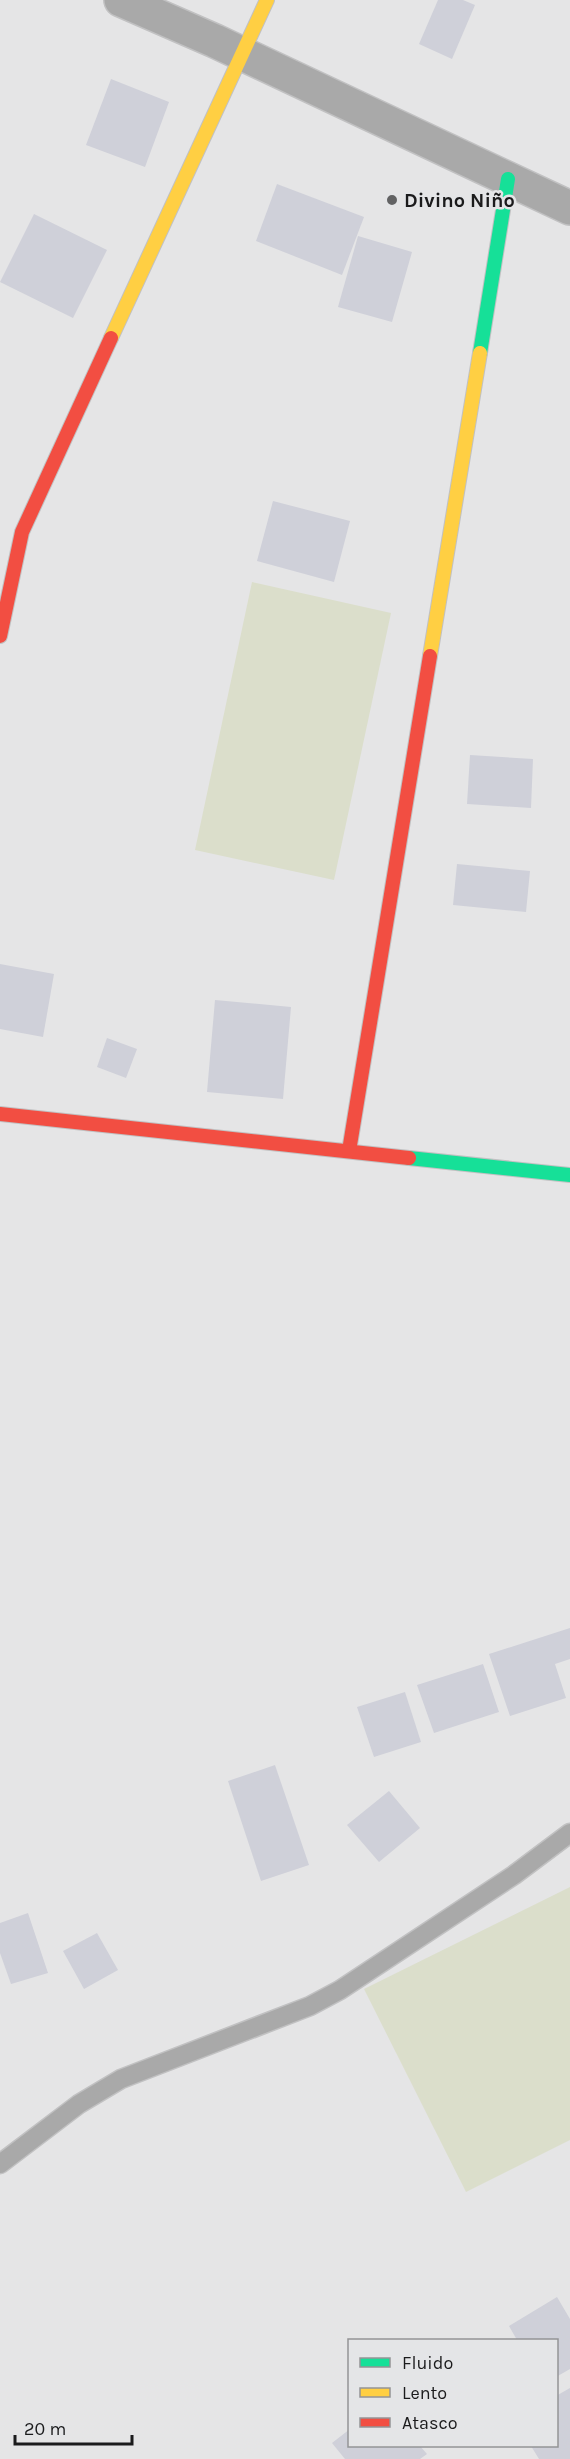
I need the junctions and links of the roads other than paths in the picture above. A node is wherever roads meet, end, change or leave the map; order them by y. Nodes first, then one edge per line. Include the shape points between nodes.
1 (122, 0) edge
2 (267, 0) edge
3 (242, 54) junction
4 (508, 179) junction
5 (570, 208) edge
6 (0, 636) edge
7 (0, 1114) edge
8 (349, 1151) junction
9 (570, 1175) edge
10 (570, 1833) edge
11 (0, 2164) edge

1 - 3 street
2 - 3 street
3 - 4 street
3 - 6 street via 22,532
4 - 5 street
4 - 8 street
7 - 8 street
8 - 9 street
10 - 11 lane via 504,1882 340,1990 310,2006 121,2079 78,2104

